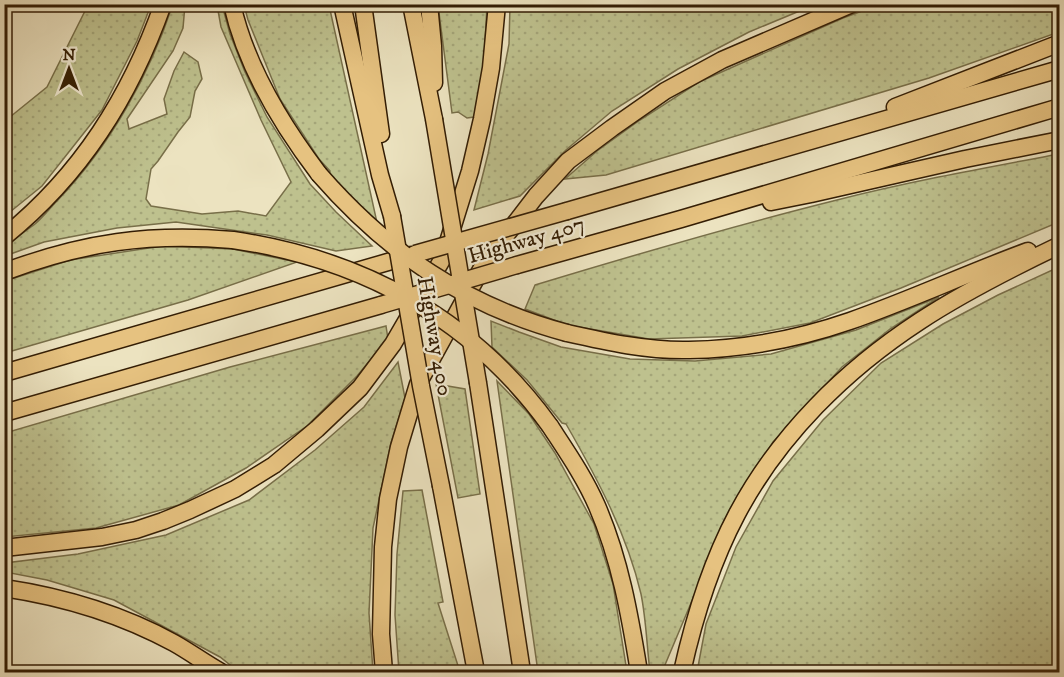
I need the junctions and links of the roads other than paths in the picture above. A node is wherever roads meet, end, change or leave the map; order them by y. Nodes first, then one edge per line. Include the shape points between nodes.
1 (163, 4) edge
2 (232, 4) edge
3 (342, 4) edge
4 (363, 4) edge
5 (411, 4) edge
6 (429, 4) edge
7 (497, 4) edge
8 (852, 4) edge
9 (1059, 43) edge
10 (1059, 69) edge
11 (1059, 107) edge
12 (434, 119) junction
13 (1059, 140) edge
14 (802, 144) junction
15 (392, 216) junction
16 (681, 219) junction
17 (4, 237) edge
18 (1059, 239) edge
19 (1059, 245) edge
20 (4, 272) edge
21 (4, 373) edge
22 (4, 414) edge
23 (4, 548) edge
24 (4, 588) edge
25 (221, 672) edge
26 (384, 672) edge
27 (476, 672) edge
28 (522, 672) edge
29 (639, 672) edge
30 (682, 672) edge

1 - 17 highway via 139,65 101,132 64,180
2 - 18 highway, bridge via 243,43 285,126 319,174 351,209 427,272 496,308 546,328 653,348 731,348 770,342 848,322
3 - 15 highway
4 - 15 highway, Highway 400
5 - 12 highway, Highway 400
6 - 12 highway
7 - 23 highway via 482,119 443,258 393,344 360,388 274,465 190,510 113,535
8 - 26 highway via 722,60 665,91 612,128 568,161 484,264 418,384 399,447 383,547
9 - 14 highway
10 - 14 highway, Highway 407
11 - 16 highway, Highway 407
12 - 28 highway, Highway 400, bridge
13 - 16 highway
14 - 21 highway, Highway 407, bridge
15 - 27 highway, Highway 400, bridge
16 - 22 highway, Highway 407, bridge
19 - 30 highway via 919,322 841,381 808,415 771,460 737,515 714,564
20 - 29 highway, bridge via 60,253 123,241 184,237 233,240 290,250 334,264 383,284 428,309 500,367 550,426 575,464 611,542
24 - 25 highway via 46,595 123,619

